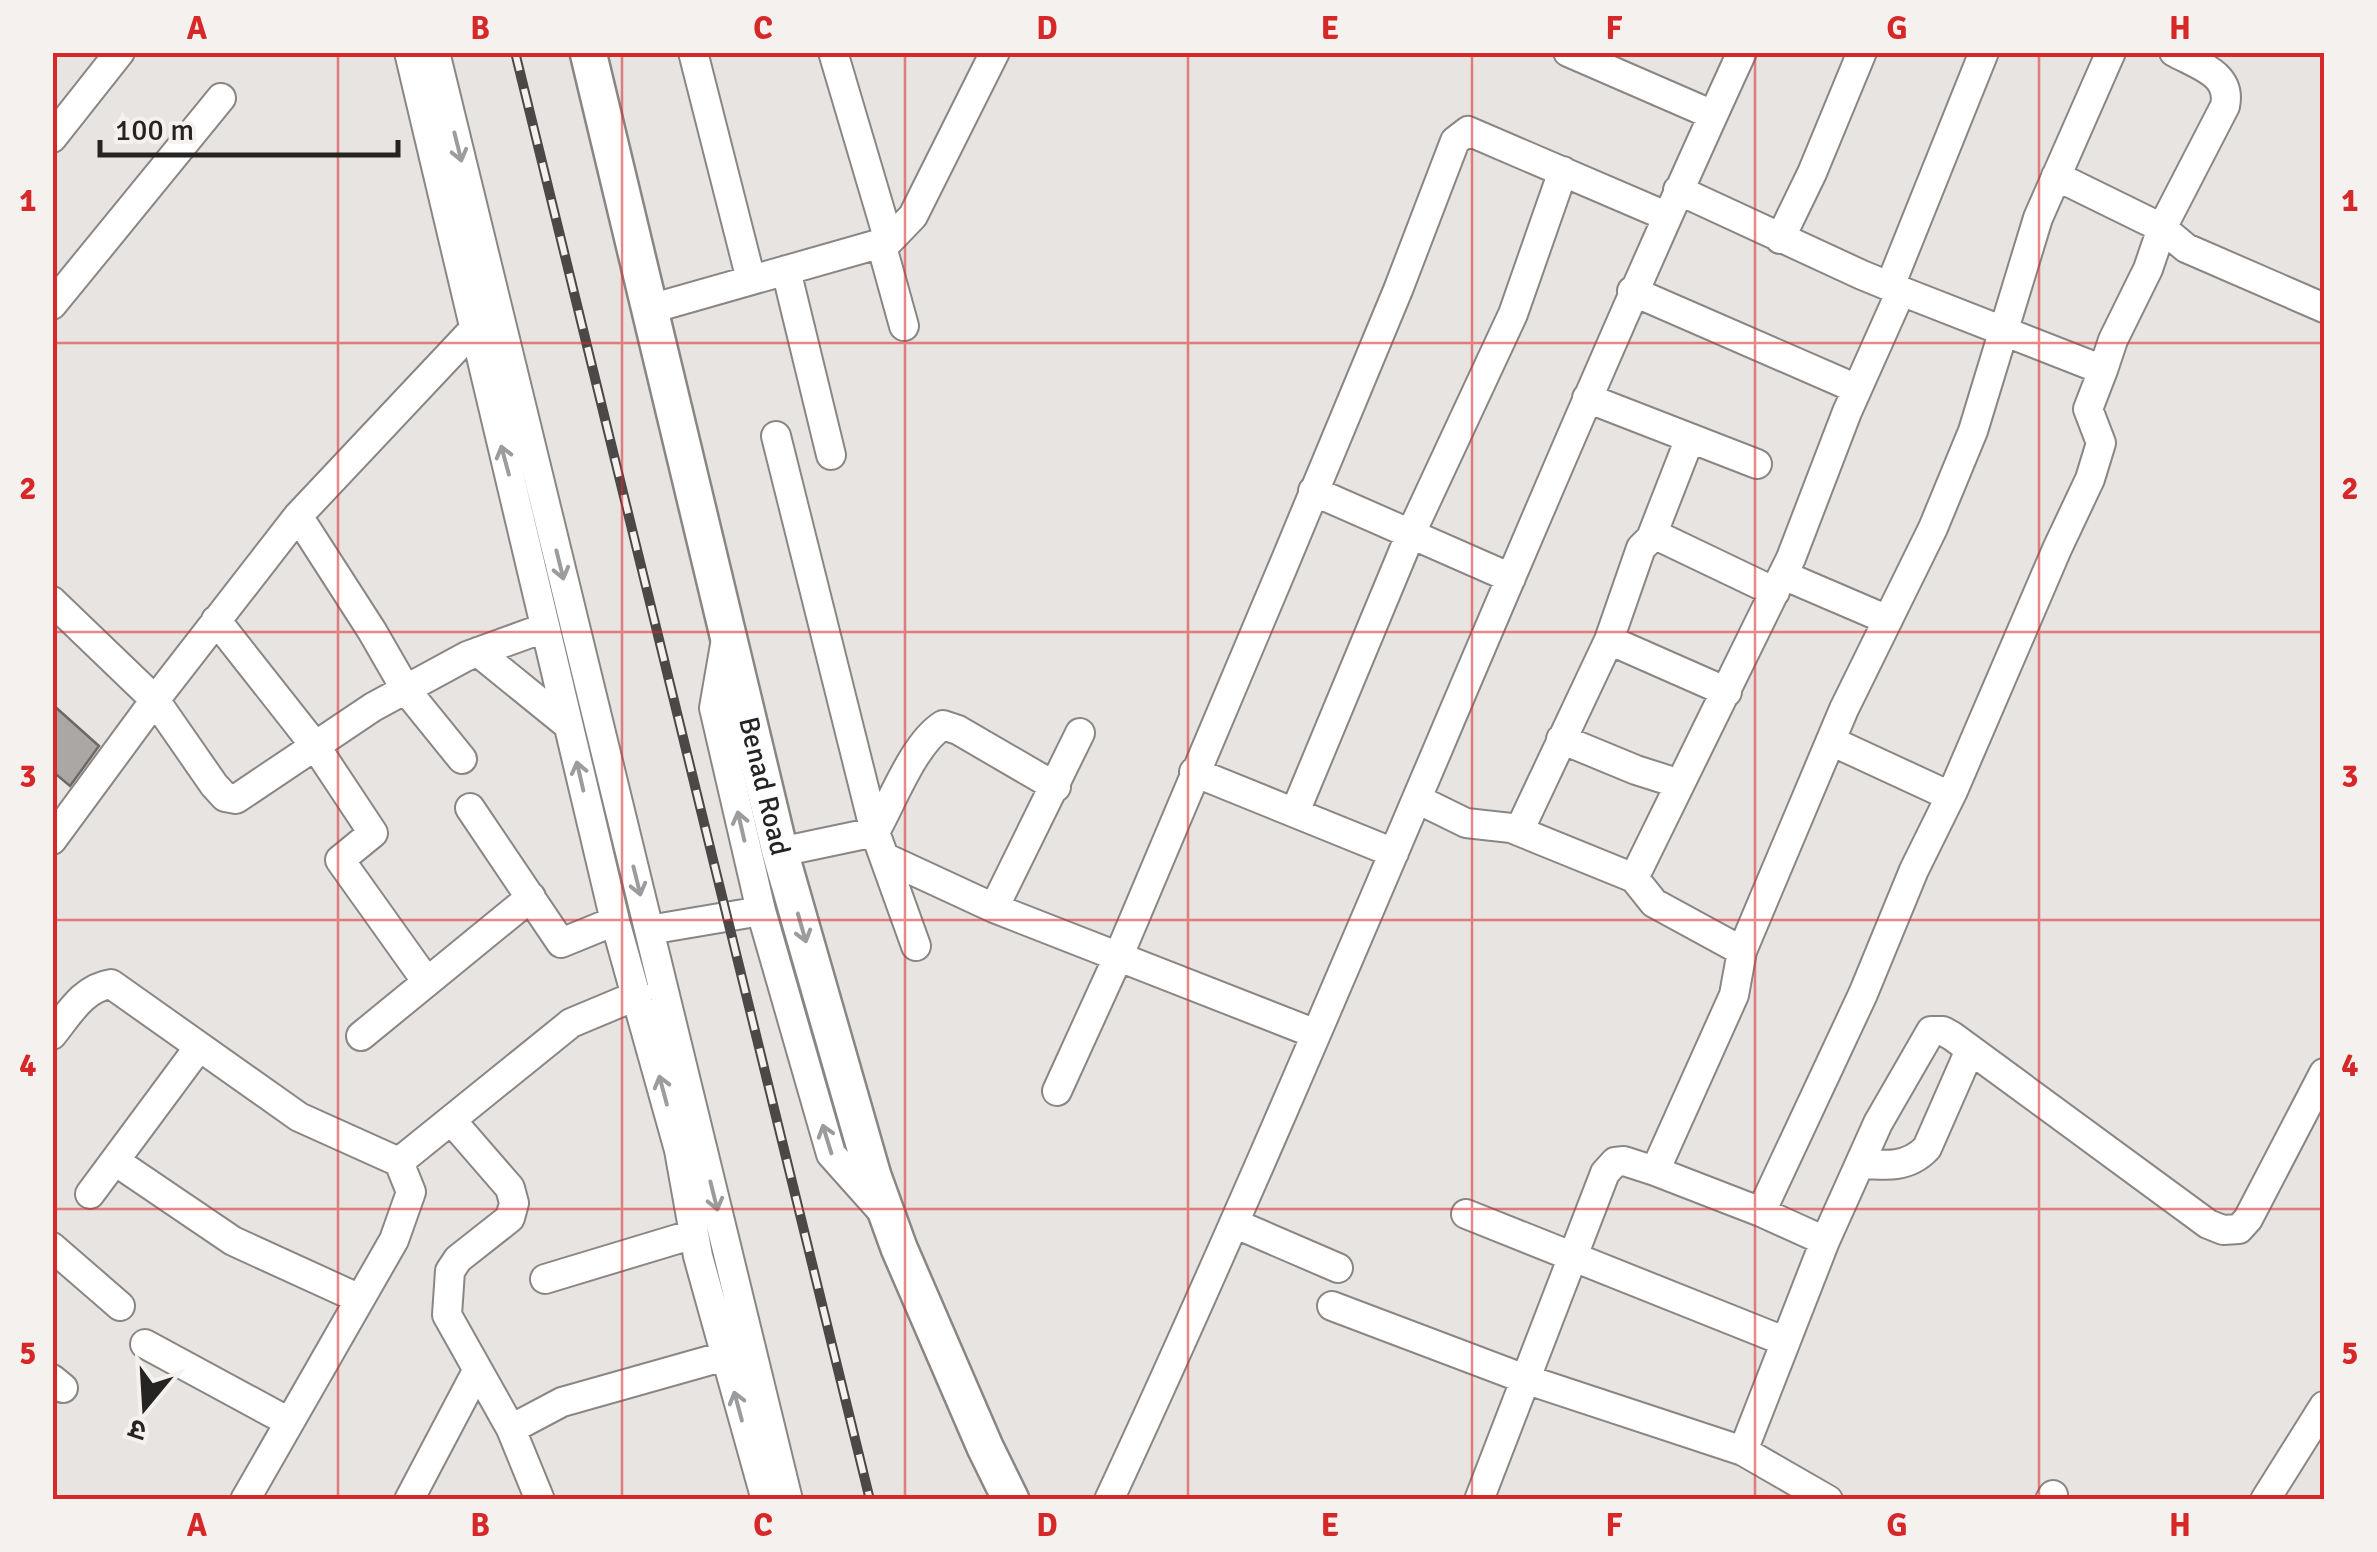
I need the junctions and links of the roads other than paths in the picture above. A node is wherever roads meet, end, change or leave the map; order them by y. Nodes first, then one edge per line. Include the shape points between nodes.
1 (120, 52) edge
2 (409, 52) edge
3 (435, 52) edge
4 (588, 52) edge
5 (693, 52) edge
6 (833, 52) edge
7 (855, 52) edge
8 (995, 52) edge
9 (1568, 52) edge
10 (1742, 52) edge
11 (1862, 52) edge
12 (1984, 52) edge
13 (2111, 52) edge
14 (2174, 52) edge
15 (1618, 62) edge
16 (840, 82) junction
17 (220, 98) dead end
18 (1713, 115) junction
19 (52, 138) edge
20 (1563, 171) junction
21 (2056, 176) junction
22 (1672, 203) junction
23 (2162, 228) junction
24 (1780, 239) junction
25 (885, 242) junction
26 (786, 270) junction
27 (751, 280) junction
28 (1896, 288) junction
29 (1632, 291) junction
30 (52, 305) edge
31 (2324, 308) edge
32 (650, 309) junction
33 (488, 324) junction
34 (904, 326) dead end
35 (2002, 330) junction
36 (2103, 370) junction
37 (1858, 389) junction
38 (1587, 398) junction
39 (776, 436) dead end
40 (1690, 438) junction
41 (831, 455) dead end
42 (1757, 464) dead end
43 (1313, 491) junction
44 (298, 516) junction
45 (1411, 533) junction
46 (1651, 538) junction
47 (1511, 578) junction
48 (1779, 583) junction
49 (52, 601) edge
50 (216, 620) junction
51 (1888, 620) junction
52 (544, 628) junction
53 (727, 630) junction
54 (1609, 640) junction
55 (478, 652) junction
56 (406, 690) junction
57 (1726, 692) junction
58 (155, 700) junction
59 (568, 725) junction
60 (1080, 733) dead end
61 (1562, 739) junction
62 (1832, 741) junction
63 (316, 748) junction
64 (462, 760) dead end
65 (1194, 772) junction
66 (1680, 784) junction
67 (1056, 787) junction
68 (1950, 796) junction
69 (1417, 799) junction
70 (470, 808) dead end
71 (1295, 812) junction
72 (1519, 831) junction
73 (52, 840) edge
74 (881, 845) junction
75 (780, 852) junction
76 (1394, 854) junction
77 (1634, 878) junction
78 (531, 898) junction
79 (994, 908) junction
80 (761, 911) junction
81 (615, 922) junction
82 (650, 930) junction
83 (916, 946) dead end
84 (1742, 951) junction
85 (1119, 955) junction
86 (427, 982) junction
87 (638, 995) junction
88 (52, 1034) edge
89 (1316, 1034) junction
90 (362, 1036) dead end
91 (199, 1047) junction
92 (1970, 1050) junction
93 (2324, 1073) edge
94 (1057, 1091) dead end
95 (451, 1120) junction
96 (115, 1161) junction
97 (399, 1162) junction
98 (1860, 1164) junction
99 (1655, 1171) junction
100 (90, 1194) dead end
101 (1762, 1212) junction
102 (1466, 1214) dead end
103 (885, 1215) junction
104 (1236, 1224) junction
105 (694, 1234) junction
106 (1824, 1241) junction
107 (52, 1247) edge
108 (1572, 1259) junction
109 (1338, 1268) dead end
110 (545, 1278) dead end
111 (360, 1299) junction
112 (120, 1306) dead end
113 (1332, 1306) dead end
114 (1784, 1340) junction
115 (145, 1344) dead end
116 (725, 1356) junction
117 (477, 1371) junction
118 (1525, 1379) junction
119 (2324, 1406) edge
120 (289, 1422) junction
121 (510, 1428) junction
122 (1743, 1451) junction
123 (244, 1500) edge
124 (409, 1500) edge
125 (540, 1500) edge
126 (766, 1500) edge
127 (788, 1500) edge
128 (1011, 1500) edge
129 (1109, 1500) edge
130 (1479, 1500) edge
131 (1828, 1500) edge
132 (2265, 1500) edge

1 - 19 street
2 - 33 street
3 -> 33 street
4 - 32 main road, Benad Road
5 - 27 street
6 - 16 street
7 - 16 street
8 - 25 street via 913,216
9 - 15 street
10 - 18 street
11 - 24 street
12 - 28 street
13 - 21 street
14 - 23 street via 2220,77 2228,93
15 - 18 street
16 - 25 street
17 - 30 street
18 - 22 street
20 - 22 street
20 - 43 street via 1468,131 1454,141
20 - 45 street via 1513,314
21 - 23 street
21 - 35 street
22 - 24 street
22 - 29 street
23 - 31 street via 2186,248
23 - 36 street
24 - 28 street
25 - 26 street
25 - 34 street
26 - 27 street
26 - 41 street
27 - 32 street
28 - 35 street
28 - 37 street
29 - 37 street
29 - 38 street
32 - 53 main road, Benad Road
33 - 44 street
52 -> 33 street
33 -> 82 street
35 - 36 street
35 - 51 street via 1972,431
36 - 68 street via 2088,408 2101,443 2090,479
37 - 48 street
38 - 40 street
38 - 47 street
39 - 74 street
40 - 42 street
40 - 46 street
43 - 45 street
43 - 65 street
44 - 50 street
44 - 56 street
45 - 47 street
45 - 71 street
46 - 48 street
46 - 54 street via 1641,548
47 - 69 street
48 - 51 street
48 - 57 street
49 - 58 street
50 - 58 street
50 - 63 street
51 - 62 street
52 - 55 street
52 - 59 street
53 - 75 main road, Benad Road
80 -> 53 street via 714,708
54 - 57 street
54 - 61 street
55 - 56 street
55 - 59 street
56 - 63 street
56 - 64 street
57 - 66 street
58 - 63 street via 225,797 244,797
58 - 73 street
81 -> 59 street
60 - 67 street
61 - 66 street
61 - 72 street
62 - 68 street
62 - 84 street
63 - 86 street via 373,833 340,860
65 - 71 street
65 - 85 street
66 - 77 street
67 - 74 street via 943,725 920,749
67 - 79 street
68 - 101 street
69 - 72 street via 1466,823
69 - 76 street
70 - 78 street
71 - 76 street
72 - 77 street
74 - 75 street
74 - 79 street
74 - 83 street
75 -> 103 main road, Benad Road
76 - 89 street
77 - 84 street via 1654,903
78 - 81 street via 561,943
78 - 86 street
79 - 85 street
80 - 82 street
103 -> 80 street via 831,1154
81 - 87 street
82 -> 127 street
84 - 99 street via 1734,994
85 - 89 street
85 - 94 street
86 - 90 street
87 - 95 street via 571,1023
105 -> 87 street
88 - 91 street via 86,994 111,984
89 - 104 street
91 - 96 street
91 - 97 street via 299,1117
92 - 93 street via 2223,1230 2239,1229 2256,1208
92 - 98 street via 1928,1148 1890,1166
92 - 98 street via 1943,1030 1931,1031
95 - 97 street
95 - 117 street via 510,1188 514,1203 510,1218 450,1271 446,1315
96 - 100 street
96 - 111 street via 233,1240
97 - 111 street via 411,1192 394,1240
98 - 106 street
99 - 101 street
99 - 108 street via 1614,1162
101 - 106 street
102 - 108 street
103 - 128 main road, Benad Road
104 - 109 street
104 - 129 street
105 - 110 street
105 - 116 street
106 - 114 street
107 - 112 street
108 - 114 street
108 - 118 street
111 - 120 street
113 - 118 street
114 - 122 street
115 - 120 street
116 - 121 street via 562,1402
126 -> 116 street
117 - 121 street
117 - 124 street
118 - 122 street
118 - 130 street
119 - 132 street
120 - 123 street
121 - 125 street
122 - 131 street

